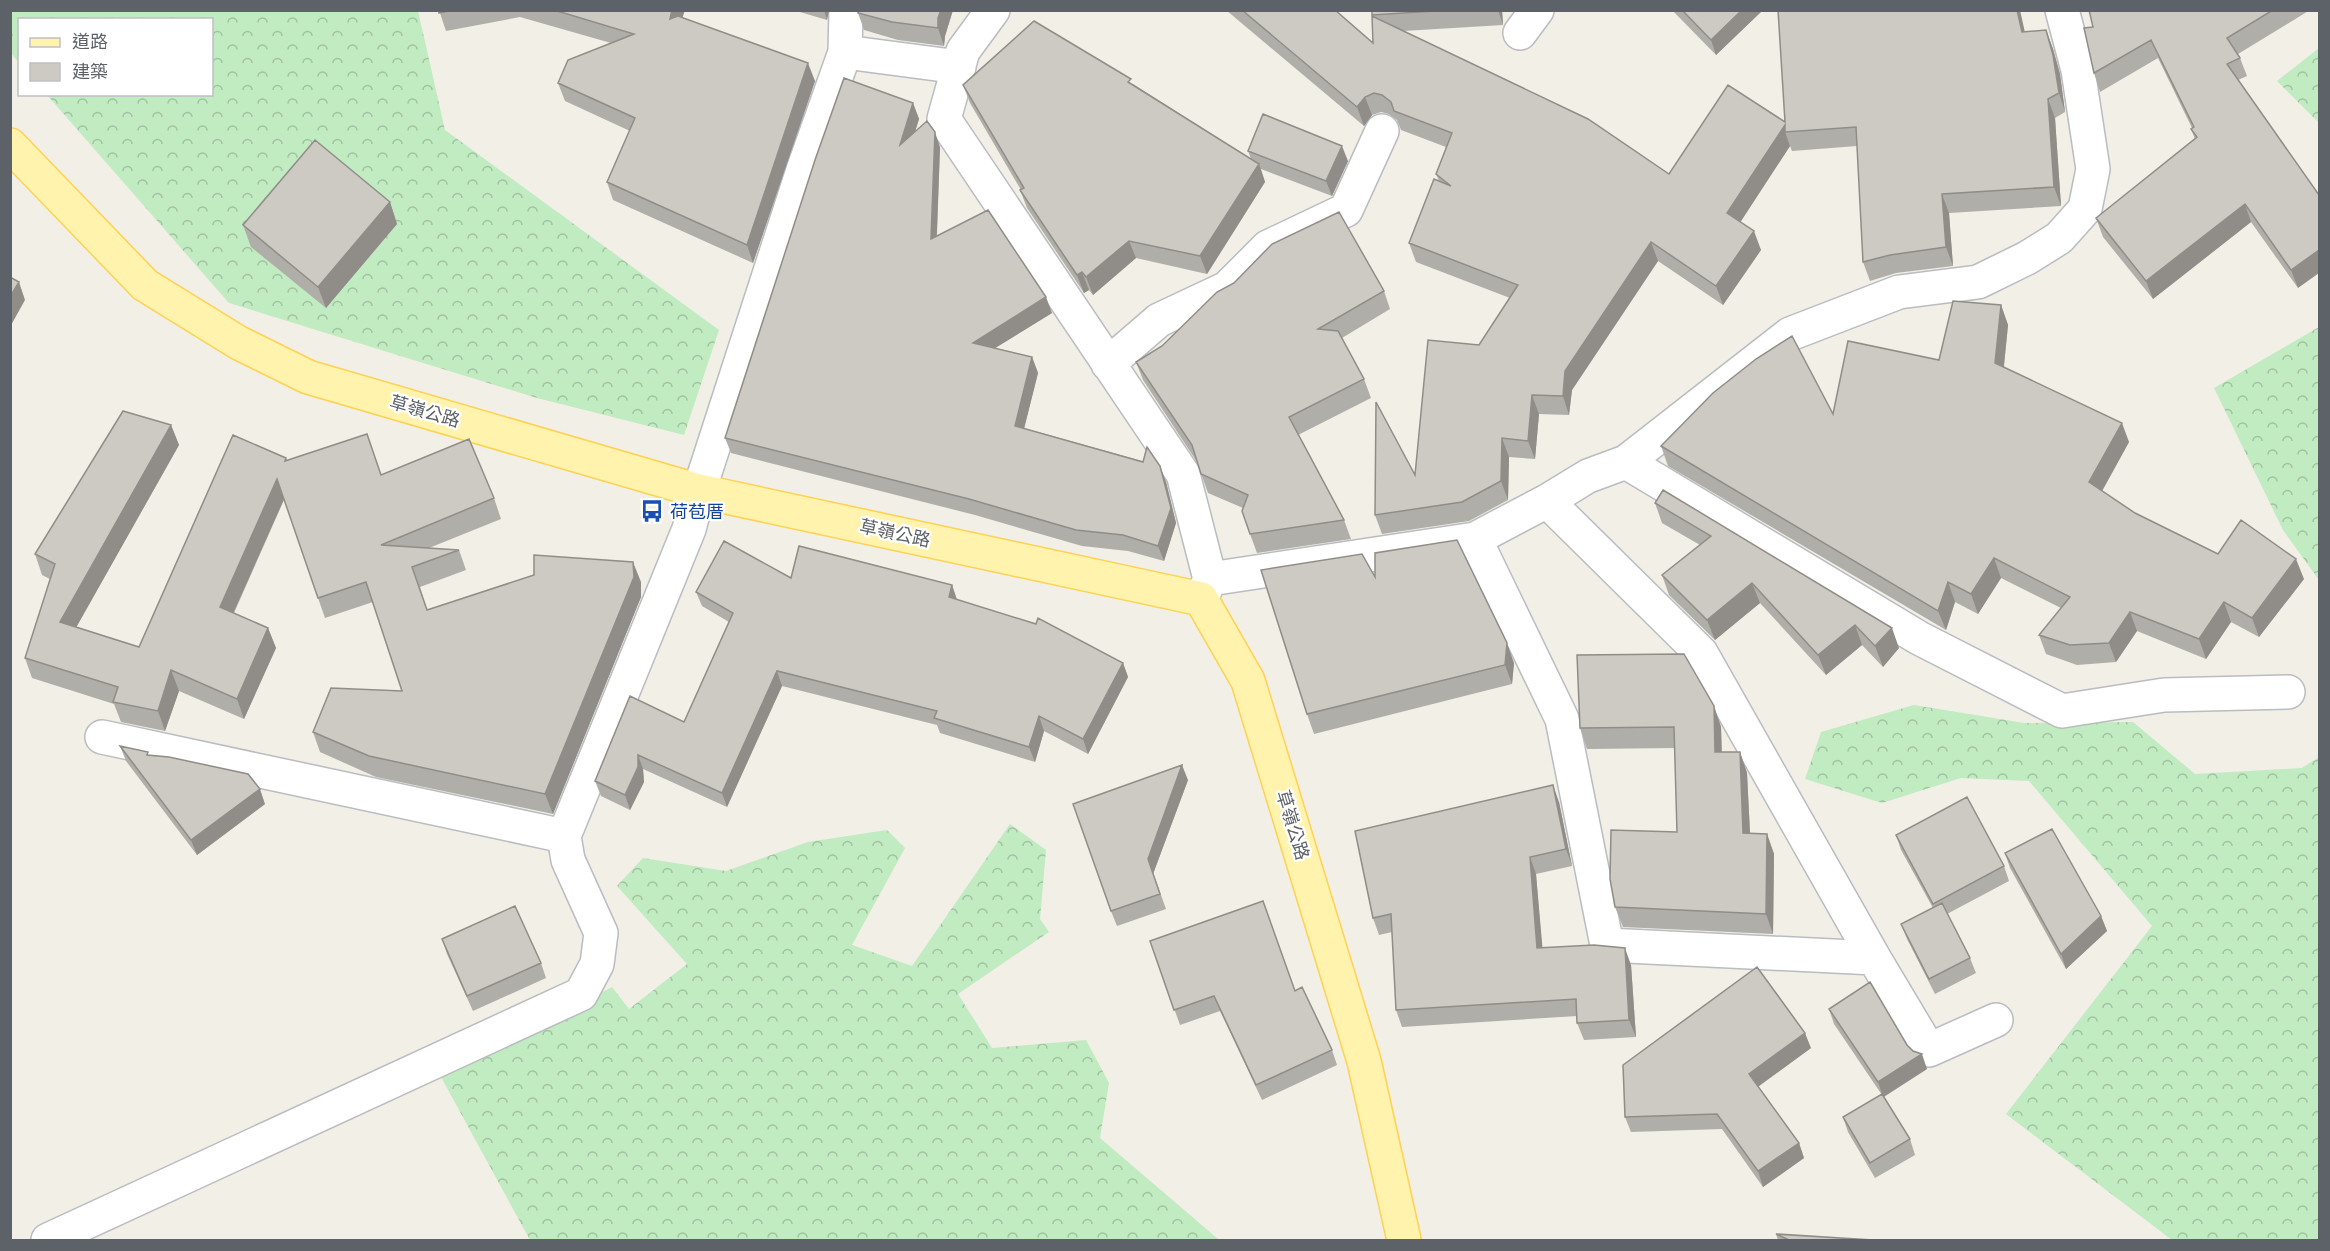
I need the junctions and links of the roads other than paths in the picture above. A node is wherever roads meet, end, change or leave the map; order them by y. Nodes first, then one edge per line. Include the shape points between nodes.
1 (846, 10) edge
2 (993, 10) edge
3 (2062, 10) edge
4 (845, 52) junction
5 (958, 67) junction
6 (1382, 131) dead end
7 (10, 146) edge
8 (1108, 364) junction
9 (1626, 462) junction
10 (699, 491) junction
11 (1547, 501) junction
12 (1476, 539) junction
13 (1206, 589) junction
14 (2289, 692) dead end
15 (102, 737) dead end
16 (564, 836) junction
17 (1874, 958) junction
18 (1996, 1020) dead end
19 (48, 1240) edge
20 (1404, 1240) edge

1 - 4 street
2 - 5 street via 963,51
3 - 9 street via 2078,70 2093,169 2085,209 2059,238 1978,282 1899,292 1790,334
4 - 5 street
4 - 10 street
5 - 8 street via 944,119
6 - 8 street via 1346,210 1268,247 1227,288 1159,320
7 - 10 main road, 草嶺公路 via 145,285 239,343 308,377
8 - 13 street via 1183,474
9 - 11 street via 1588,476
9 - 14 street via 1919,638 2062,711 2164,695
10 - 13 main road, 草嶺公路
10 - 16 street via 689,529
11 - 12 street
11 - 17 street via 1701,653
12 - 13 street
12 - 17 street via 1562,719 1607,945
13 - 20 main road, 草嶺公路 via 1248,681 1364,1061
15 - 16 street
16 - 19 street via 568,860 601,933 597,964 581,994
17 - 18 street via 1929,1050

